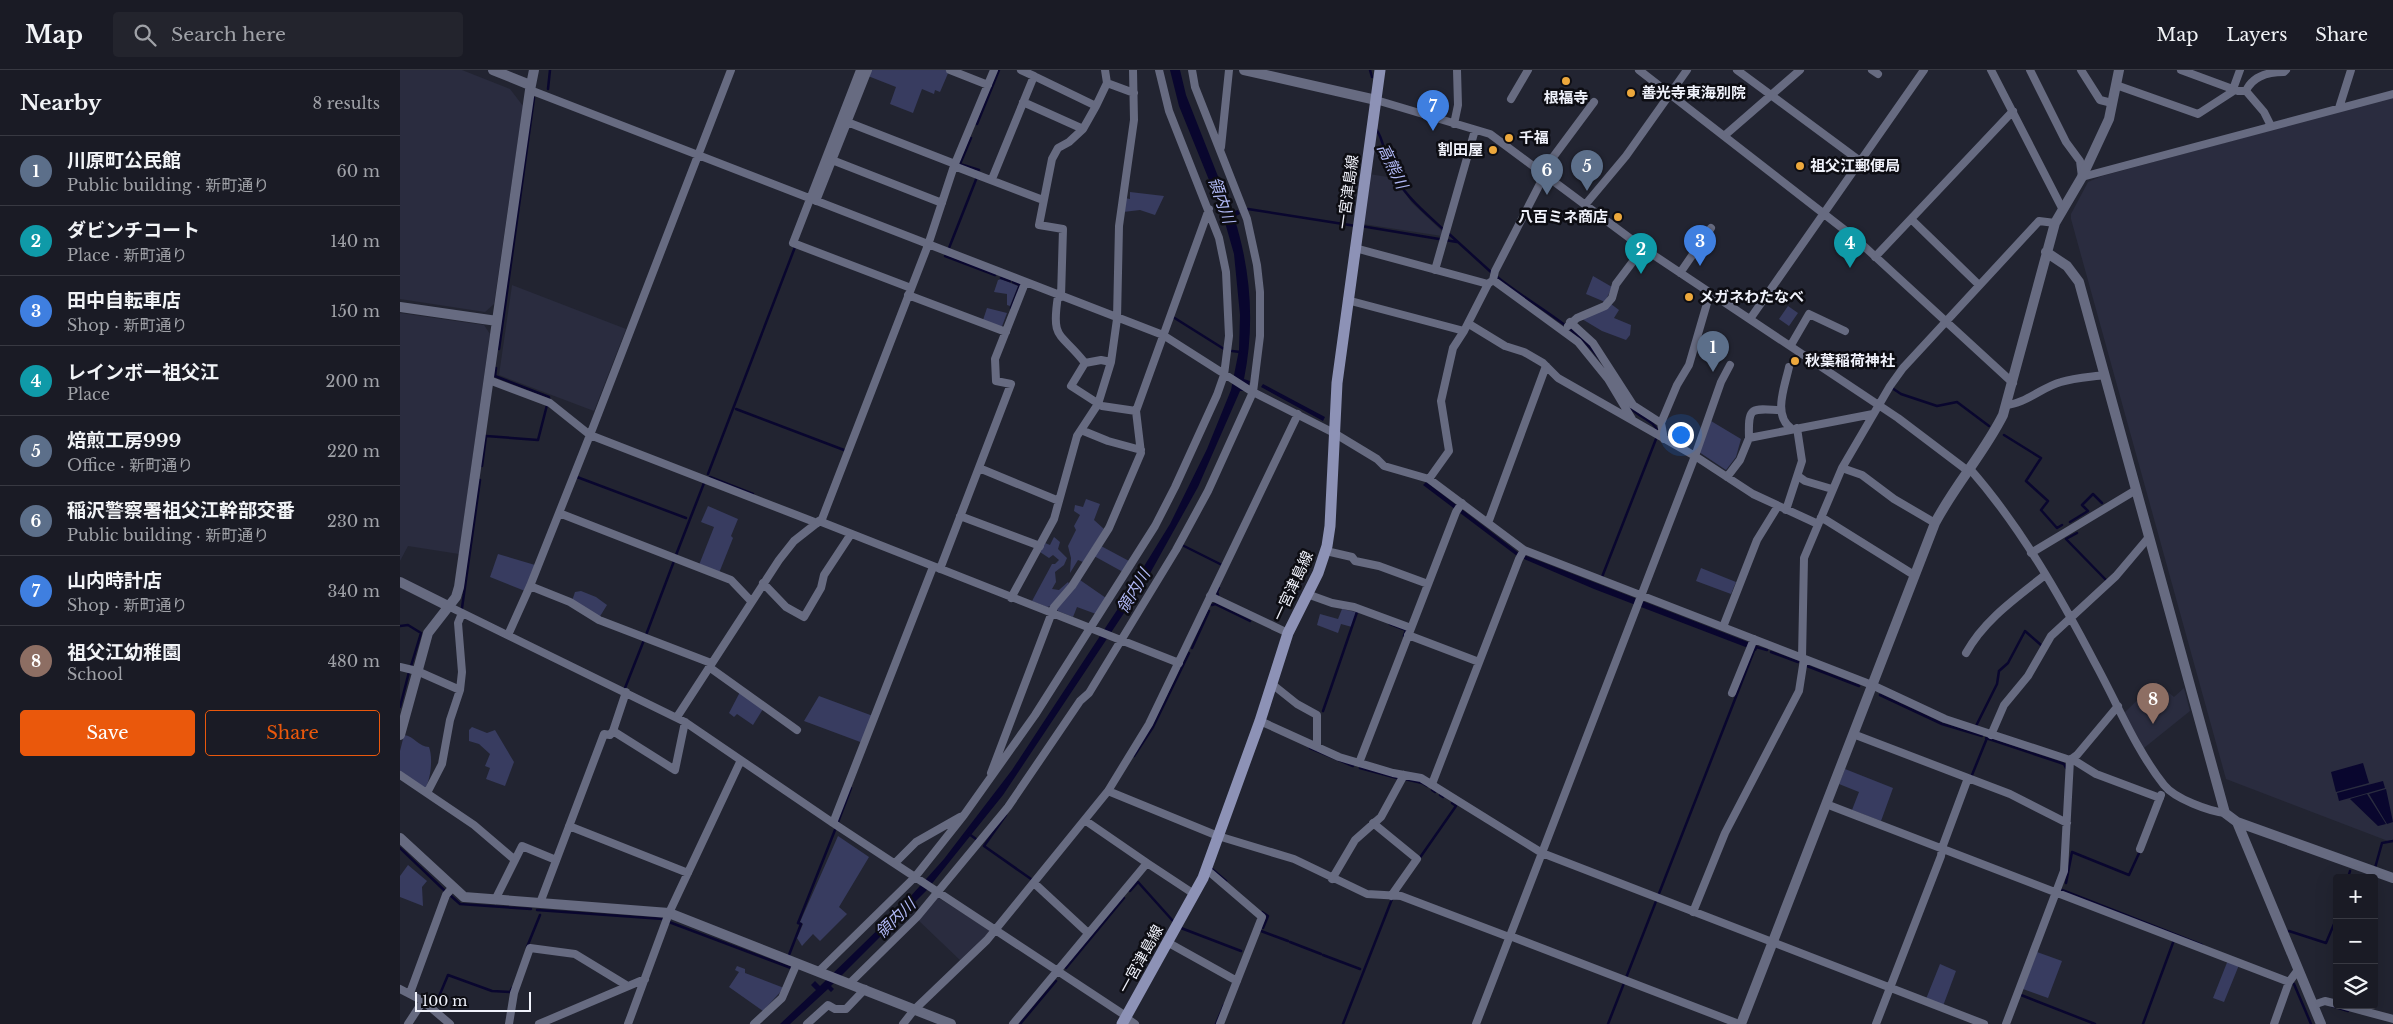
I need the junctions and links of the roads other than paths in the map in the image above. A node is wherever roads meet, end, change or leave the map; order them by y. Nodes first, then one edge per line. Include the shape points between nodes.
1 (493, 70) edge
2 (534, 70) edge
3 (731, 70) edge
4 (860, 70) edge
5 (868, 70) edge
6 (950, 70) edge
7 (994, 70) edge
8 (1022, 70) edge
9 (1105, 70) edge
10 (1133, 70) edge
11 (1159, 70) edge
12 (1192, 70) edge
13 (1229, 70) edge
14 (1244, 70) edge
15 (1380, 70) edge
16 (1457, 70) edge
17 (1528, 70) edge
18 (1639, 70) edge
19 (1686, 70) edge
20 (1737, 70) edge
21 (1800, 70) edge
22 (1924, 70) edge
23 (1991, 70) edge
24 (2030, 70) edge
25 (2081, 70) edge
26 (2119, 70) edge
27 (2181, 70) edge
28 (2240, 70) edge
29 (2286, 70) edge
30 (2351, 70) edge
31 (1034, 76) junction
32 (1107, 83) junction
33 (988, 85) junction
34 (2116, 85) junction
35 (530, 88) junction
36 (2233, 89) junction
37 (2246, 91) junction
38 (1134, 93) junction
39 (1669, 93) junction
40 (2393, 94) edge
41 (1770, 95) junction
42 (1511, 99) dead end
43 (1376, 100) junction
44 (1023, 102) junction
45 (1594, 102) dead end
46 (2112, 104) junction
47 (1096, 106) junction
48 (2339, 108) junction
49 (2013, 111) junction
50 (844, 121) junction
51 (1454, 124) junction
52 (2271, 126) junction
53 (1083, 129) junction
54 (1475, 130) junction
55 (1724, 136) junction
56 (1220, 149) junction
57 (698, 156) junction
58 (832, 160) junction
59 (1860, 161) junction
60 (954, 165) junction
61 (1543, 173) junction
62 (2082, 177) junction
63 (992, 179) junction
64 (813, 200) junction
65 (1043, 200) junction
66 (942, 203) junction
67 (1585, 206) junction
68 (1209, 209) junction
69 (2063, 210) junction
70 (1823, 214) junction
71 (1911, 219) junction
72 (2055, 223) junction
73 (1711, 228) dead end
74 (928, 245) junction
75 (1355, 248) junction
76 (1643, 248) junction
77 (2046, 252) junction
78 (1875, 257) junction
79 (1435, 270) junction
80 (1680, 273) junction
81 (1493, 278) junction
82 (1025, 283) junction
83 (1979, 285) junction
84 (910, 292) junction
85 (1710, 293) junction
86 (1059, 296) junction
87 (1347, 300) junction
88 (400, 307) edge
89 (1117, 319) junction
90 (1750, 319) junction
91 (497, 320) junction
92 (1946, 321) junction
93 (1466, 327) junction
94 (1567, 327) junction
95 (1845, 331) dead end
96 (1006, 332) junction
97 (1163, 335) junction
98 (1791, 345) junction
99 (1085, 362) junction
100 (1111, 362) junction
101 (1730, 365) dead end
102 (1546, 366) junction
103 (1789, 367) dead end
104 (1225, 375) junction
105 (2104, 375) junction
106 (489, 380) junction
107 (2013, 383) junction
108 (1252, 392) junction
109 (1098, 404) junction
110 (2006, 405) junction
111 (1878, 406) junction
112 (1781, 410) junction
113 (1136, 411) junction
114 (1298, 414) junction
115 (1874, 414) junction
116 (1633, 420) junction
117 (1662, 423) junction
118 (1794, 428) junction
119 (1081, 430) junction
120 (1334, 433) junction
121 (590, 435) junction
122 (1664, 438) junction
123 (1749, 438) junction
124 (1141, 450) junction
125 (1695, 456) junction
126 (979, 468) junction
127 (1842, 468) junction
128 (1969, 470) junction
129 (1798, 476) junction
130 (1727, 477) junction
131 (1428, 479) junction
132 (1832, 489) junction
133 (2136, 490) junction
134 (1059, 501) junction
135 (1459, 507) junction
136 (1782, 508) junction
137 (559, 513) junction
138 (960, 516) junction
139 (1819, 520) junction
140 (818, 522) junction
141 (1488, 523) junction
142 (1935, 523) junction
143 (851, 534) junction
144 (2149, 537) junction
145 (1040, 546) junction
146 (1326, 550) junction
147 (2031, 553) junction
148 (1522, 554) junction
149 (936, 568) junction
150 (1914, 576) junction
151 (2045, 576) junction
152 (400, 582) edge
153 (763, 583) junction
154 (1428, 584) junction
155 (530, 586) junction
156 (1307, 594) junction
157 (1210, 596) junction
158 (1011, 598) junction
159 (1639, 600) junction
160 (751, 601) junction
161 (448, 606) junction
162 (462, 613) junction
163 (1052, 614) junction
164 (2072, 618) junction
165 (1723, 627) junction
166 (1091, 629) junction
167 (1410, 632) junction
168 (1288, 633) junction
169 (508, 635) junction
170 (1119, 640) junction
171 (1752, 643) junction
172 (1966, 653) dead end
173 (1803, 658) junction
174 (1479, 662) junction
175 (1179, 663) junction
176 (710, 665) junction
177 (400, 667) edge
178 (417, 672) junction
179 (1272, 684) junction
180 (1872, 685) junction
181 (460, 690) junction
182 (626, 692) junction
183 (1732, 693) dead end
184 (2118, 706) junction
185 (677, 717) junction
186 (1260, 721) junction
187 (685, 722) junction
188 (797, 730) dead end
189 (613, 731) junction
190 (1853, 734) junction
191 (1991, 734) junction
192 (400, 735) edge
193 (1317, 747) junction
194 (741, 760) junction
195 (2071, 760) junction
196 (1359, 763) junction
197 (1404, 774) junction
198 (400, 775) edge
199 (1968, 778) junction
200 (987, 784) junction
201 (1432, 784) junction
202 (2165, 786) junction
203 (1108, 791) junction
204 (427, 793) junction
205 (2160, 798) junction
206 (1826, 804) junction
207 (2226, 813) junction
208 (964, 815) junction
209 (1086, 821) junction
210 (2237, 822) junction
211 (834, 823) junction
212 (1374, 823) junction
213 (2066, 823) junction
214 (569, 826) junction
215 (1218, 836) junction
216 (400, 838) edge
217 (1942, 848) junction
218 (2140, 849) dead end
219 (1542, 853) junction
220 (515, 860) junction
221 (556, 860) junction
222 (1147, 862) junction
223 (895, 864) junction
224 (1206, 869) junction
225 (688, 872) junction
226 (917, 878) junction
227 (2393, 878) edge
228 (1332, 879) junction
229 (1034, 883) junction
230 (453, 888) junction
231 (936, 891) junction
232 (2057, 892) junction
233 (1194, 894) junction
234 (1391, 896) junction
235 (495, 900) junction
236 (540, 903) junction
237 (1693, 912) junction
238 (669, 913) junction
239 (995, 930) junction
240 (1088, 933) junction
241 (1510, 936) junction
242 (1167, 942) junction
243 (1772, 943) junction
244 (797, 963) junction
245 (1057, 970) junction
246 (2298, 970) junction
247 (820, 971) junction
248 (645, 979) junction
249 (1237, 982) junction
250 (2289, 982) junction
251 (849, 983) junction
252 (626, 985) junction
253 (1890, 988) junction
254 (400, 989) edge
255 (865, 989) junction
256 (410, 993) junction
257 (423, 1001) junction
258 (2333, 1003) edge
259 (2313, 1006) junction
260 (2355, 1009) edge
261 (914, 1010) junction
262 (2393, 1019) edge
263 (1127, 1020) edge
264 (408, 1024) edge
265 (450, 1024) edge
266 (509, 1024) edge
267 (539, 1024) edge
268 (628, 1024) edge
269 (754, 1024) edge
270 (807, 1024) edge
271 (903, 1024) edge
272 (951, 1024) edge
273 (1013, 1024) edge
274 (1220, 1024) edge
275 (1476, 1024) edge
276 (1740, 1024) edge
277 (1876, 1024) edge
278 (1984, 1024) edge
279 (2006, 1024) edge
280 (2274, 1024) edge
281 (2321, 1024) edge

1 - 35 street
2 - 35 street
3 - 57 street
4 - 50 street
5 - 50 street
6 - 33 street
7 - 33 street
8 - 31 street
9 - 32 street
10 - 38 street
11 - 68 street via 1169,111
12 - 56 street via 1195,87
13 - 56 street
14 - 43 street
15 - 43 main road, 一宮津島線
16 - 51 street via 1458,105
17 - 42 street
18 - 39 street
19 - 39 street
20 - 41 street
21 - 41 street
22 - 59 street
23 - 49 street
24 - 62 street via 2066,142 2080,161
25 - 46 street via 2100,100
26 - 34 street
27 - 36 street
28 - 36 street
29 - 37 street via 2261,75
30 - 48 street
31 - 44 street
31 - 47 street
32 - 38 street
32 - 47 street
33 - 60 street
34 - 36 street via 2198,114
34 - 46 street
35 - 57 street
35 - 91 street
36 - 37 street
37 - 52 street
38 - 89 street via 1134,120 1119,226
39 - 55 street
39 - 67 street via 1626,156
40 - 48 street
41 - 55 street
41 - 59 street
43 - 51 street
43 - 75 main road, 一宮津島線
44 - 53 street
44 - 63 street
45 - 61 street
46 - 62 street via 2106,126
47 - 53 street
48 - 52 street
49 - 69 street
49 - 71 street
50 - 58 street
50 - 60 street
50 - 64 street
51 - 54 street
52 - 62 street
53 - 65 street via 1058,148 1052,159
54 - 61 street via 1490,134
54 - 79 street
55 - 70 street
56 - 108 street via 1247,219 1257,265 1260,336
57 - 64 street
57 - 121 street
58 - 64 street
58 - 66 street
59 - 70 street
60 - 63 street
60 - 66 street
61 - 67 street
61 - 81 street
62 - 69 street
63 - 65 street
64 - 74 street
64 - 84 street via 793,243
65 - 86 street via 1039,224 1063,229
66 - 74 street
67 - 76 street
68 - 97 street
68 - 104 street via 1226,272 1230,336
69 - 72 street
70 - 78 street
70 - 90 street
71 - 78 street
71 - 83 street
72 - 77 street
72 - 83 street via 2038,221
73 - 80 street
74 - 82 street
74 - 84 street
75 - 79 street
75 - 87 main road, 一宮津島線
76 - 80 street
76 - 94 street via 1616,284 1612,298 1605,306
77 - 105 street via 2067,266 2079,282
77 - 107 street
78 - 92 street
79 - 81 street
80 - 85 street
81 - 93 street
81 - 94 street
82 - 86 street
82 - 96 street
83 - 92 street
84 - 96 street
84 - 140 street via 822,519
85 - 90 street
85 - 117 street via 1689,364
86 - 89 street
86 - 99 street via 1055,326
87 - 93 street
87 - 120 main road, 一宮津島線
88 - 91 street
89 - 97 street
89 - 100 street
90 - 98 street
91 - 106 street
92 - 107 street
92 - 111 street via 1903,368
93 - 102 street via 1524,352
93 - 131 street via 1453,348 1441,401 1449,451
94 - 116 street via 1608,379
94 - 117 street via 1592,343 1633,404
95 - 98 street via 1809,314
96 - 126 street via 995,359 996,381 1011,384
97 - 104 street
97 - 113 street
98 - 111 street
99 - 100 street
99 - 109 street via 1071,386
100 - 109 street
101 - 125 street
102 - 116 street via 1558,378
102 - 141 street
103 - 112 street
104 - 108 street
104 - 166 street via 1197,442 1155,526
105 - 110 street via 2060,382 2015,404
105 - 133 street
106 - 121 street via 550,403
106 - 161 street via 459,588
107 - 110 street
108 - 114 street
108 - 170 street via 1208,491 1176,550
109 - 113 street via 1116,410
109 - 119 street
110 - 128 street via 1997,427
111 - 115 street
111 - 128 street
112 - 118 street via 1785,424
112 - 123 street via 1757,409 1750,413
113 - 124 street
114 - 120 street
114 - 157 street
115 - 118 street
115 - 127 street
116 - 122 street
117 - 122 street
118 - 123 street
118 - 129 street via 1802,460
119 - 124 street
119 - 134 street
120 - 131 street via 1384,466
120 - 146 main road, 一宮津島線
121 - 137 street
121 - 140 street
122 - 125 street
123 - 130 street via 1740,460
124 - 163 street via 1108,528
125 - 130 street
125 - 159 street
126 - 134 street
126 - 138 street
127 - 132 street
127 - 142 street via 1862,475
128 - 142 street
128 - 147 street via 1986,487
129 - 132 street
129 - 136 street
130 - 136 street
131 - 135 street
132 - 139 street
133 - 144 street
133 - 147 street
134 - 145 street
135 - 141 street
135 - 154 street
136 - 139 street
136 - 165 street via 1757,540
137 - 155 street
137 - 160 street via 731,580
138 - 145 street
138 - 149 street
139 - 150 street
139 - 173 street via 1803,563
140 - 143 street
140 - 153 street via 794,541
141 - 148 street
142 - 150 street
143 - 149 street
143 - 153 street via 824,575 821,588 804,617 786,607
144 - 164 street via 2116,576
144 - 207 street
145 - 158 street
146 - 154 street
146 - 156 main road, 一宮津島線
147 - 151 street
148 - 159 street
148 - 174 street
149 - 158 street
149 - 211 street
150 - 180 street
151 - 164 street
151 - 172 street via 1994,617 1974,638
152 - 161 street
153 - 160 street
154 - 167 street
155 - 169 street
155 - 176 street via 570,602 599,620
156 - 167 street via 1354,607
156 - 168 main road, 一宮津島線
157 - 168 street
157 - 175 street
158 - 163 street
159 - 165 street
159 - 219 street
160 - 176 street
161 - 162 street
161 - 178 street via 428,633
162 - 169 street
162 - 181 street via 458,623 462,672
163 - 166 street
163 - 200 street
164 - 184 street
164 - 191 street via 2051,636 2028,676 2004,705
165 - 171 street
166 - 170 street
166 - 200 street
167 - 174 street
167 - 196 street
168 - 179 main road, 一宮津島線
169 - 182 street
170 - 175 street
170 - 231 street via 1094,686 1080,701 1008,807
171 - 173 street
171 - 183 street
173 - 180 street
173 - 237 street via 1798,691 1729,824
174 - 201 street
175 - 203 street via 1149,724
176 - 185 street
176 - 188 street
177 - 178 street
178 - 181 street
178 - 192 street
179 - 186 main road, 一宮津島線
179 - 193 street via 1317,715
180 - 190 street
180 - 191 street via 1945,720
181 - 204 street via 450,720 442,764
182 - 185 street
182 - 189 street
184 - 195 street
184 - 202 street
185 - 187 street
186 - 193 street
186 - 215 main road, 一宮津島線
187 - 189 street via 675,770
187 - 194 street
189 - 214 street via 604,734
190 - 199 street
190 - 206 street
191 - 195 street
193 - 196 street
194 - 211 street
194 - 225 street
195 - 205 street via 2096,774
195 - 213 street
196 - 197 street
197 - 201 street
197 - 212 street via 1381,817
198 - 204 street
199 - 213 street via 2010,794
199 - 217 street
200 - 208 street
201 - 219 street
202 - 205 street
202 - 207 street via 2172,793 2211,811
203 - 209 street
203 - 215 street
204 - 220 street
205 - 218 street
206 - 217 street
206 - 243 street
207 - 210 street
208 - 223 street via 916,842
208 - 226 street
209 - 222 street
209 - 229 street
210 - 227 street
210 - 246 street
211 - 223 street
212 - 228 street via 1350,847
212 - 234 street via 1417,859
213 - 232 street via 2064,871
214 - 221 street
214 - 225 street
215 - 224 main road, 一宮津島線
215 - 228 street via 1294,859
216 - 230 street
217 - 232 street
217 - 253 street
219 - 237 street
219 - 241 street
220 - 221 street via 522,846
220 - 235 street
221 - 236 street
222 - 233 street
222 - 240 street
223 - 226 street
224 - 233 main road, 一宮津島線
224 - 249 street via 1262,917
225 - 238 street
226 - 231 street
226 - 247 street
228 - 234 street via 1367,894
229 - 239 street
229 - 240 street
230 - 235 street via 464,898
230 - 256 street via 446,895
231 - 239 street
231 - 251 street
232 - 250 street
232 - 279 street
233 - 242 main road, 一宮津島線
234 - 241 street via 1401,896
235 - 236 street
236 - 238 street
237 - 243 street
238 - 244 street
238 - 248 street
239 - 245 street
239 - 261 street
240 - 245 street
241 - 275 street
241 - 276 street
242 - 249 street
242 - 263 main road, 一宮津島線
243 - 253 street
243 - 276 street
244 - 247 street
244 - 269 street via 782,998
245 - 263 street
245 - 273 street
246 - 250 street
246 - 259 street
247 - 251 street
248 - 252 street
248 - 268 street
249 - 274 street
250 - 280 street
251 - 255 street
252 - 266 street via 575,954 530,948 514,993
252 - 267 street
253 - 277 street
253 - 278 street
254 - 256 street
255 - 261 street
255 - 270 street via 846,1009 828,1005
256 - 257 street
257 - 264 street
257 - 265 street
258 - 259 street via 2325,1001
259 - 281 street
260 - 262 street
261 - 271 street
261 - 272 street

